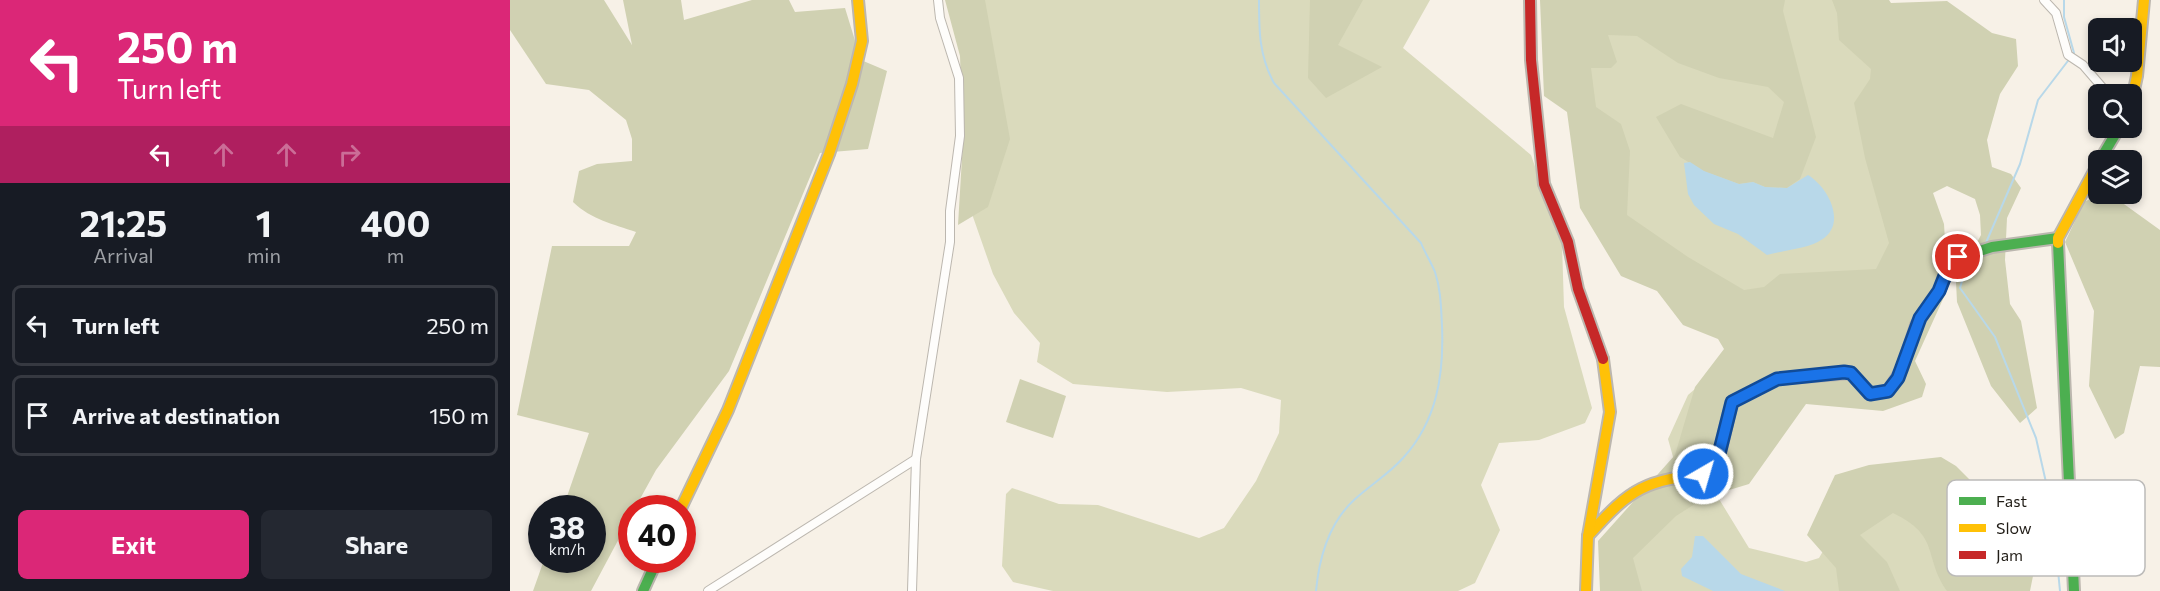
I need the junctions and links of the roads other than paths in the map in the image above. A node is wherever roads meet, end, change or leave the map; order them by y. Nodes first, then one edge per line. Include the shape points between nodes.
1 (858, 0) edge
2 (938, 0) edge
3 (1530, 0) edge
4 (2044, 0) edge
5 (2144, 0) edge
6 (2099, 84) edge
7 (2135, 84) edge
8 (2088, 182) edge
9 (2058, 237) junction
10 (916, 459) junction
11 (2069, 480) edge
12 (687, 495) edge
13 (1588, 536) junction
14 (651, 573) edge
15 (2073, 576) edge
16 (643, 591) edge
17 (708, 591) edge
18 (912, 591) edge
19 (1586, 591) edge
20 (2074, 591) edge

1 - 12 street via 862,40 832,144 728,410
2 - 10 street via 959,78 960,136 950,211 951,242
3 - 13 street via 1531,60 1544,184 1568,242 1578,289 1604,360 1609,390 1610,412
4 - 6 street via 2056,13 2068,55
5 - 7 street
8 - 9 street
9 - 11 street
9 - 13 street via 1992,247 1952,260 1939,291 1916,325 1898,378 1888,391 1870,394 1851,373 1844,372 1777,379 1742,395 1732,402 1719,458 1710,473 1665,478 1649,485 1614,507
10 - 17 street
10 - 18 street
13 - 19 street
14 - 16 street
15 - 20 street

